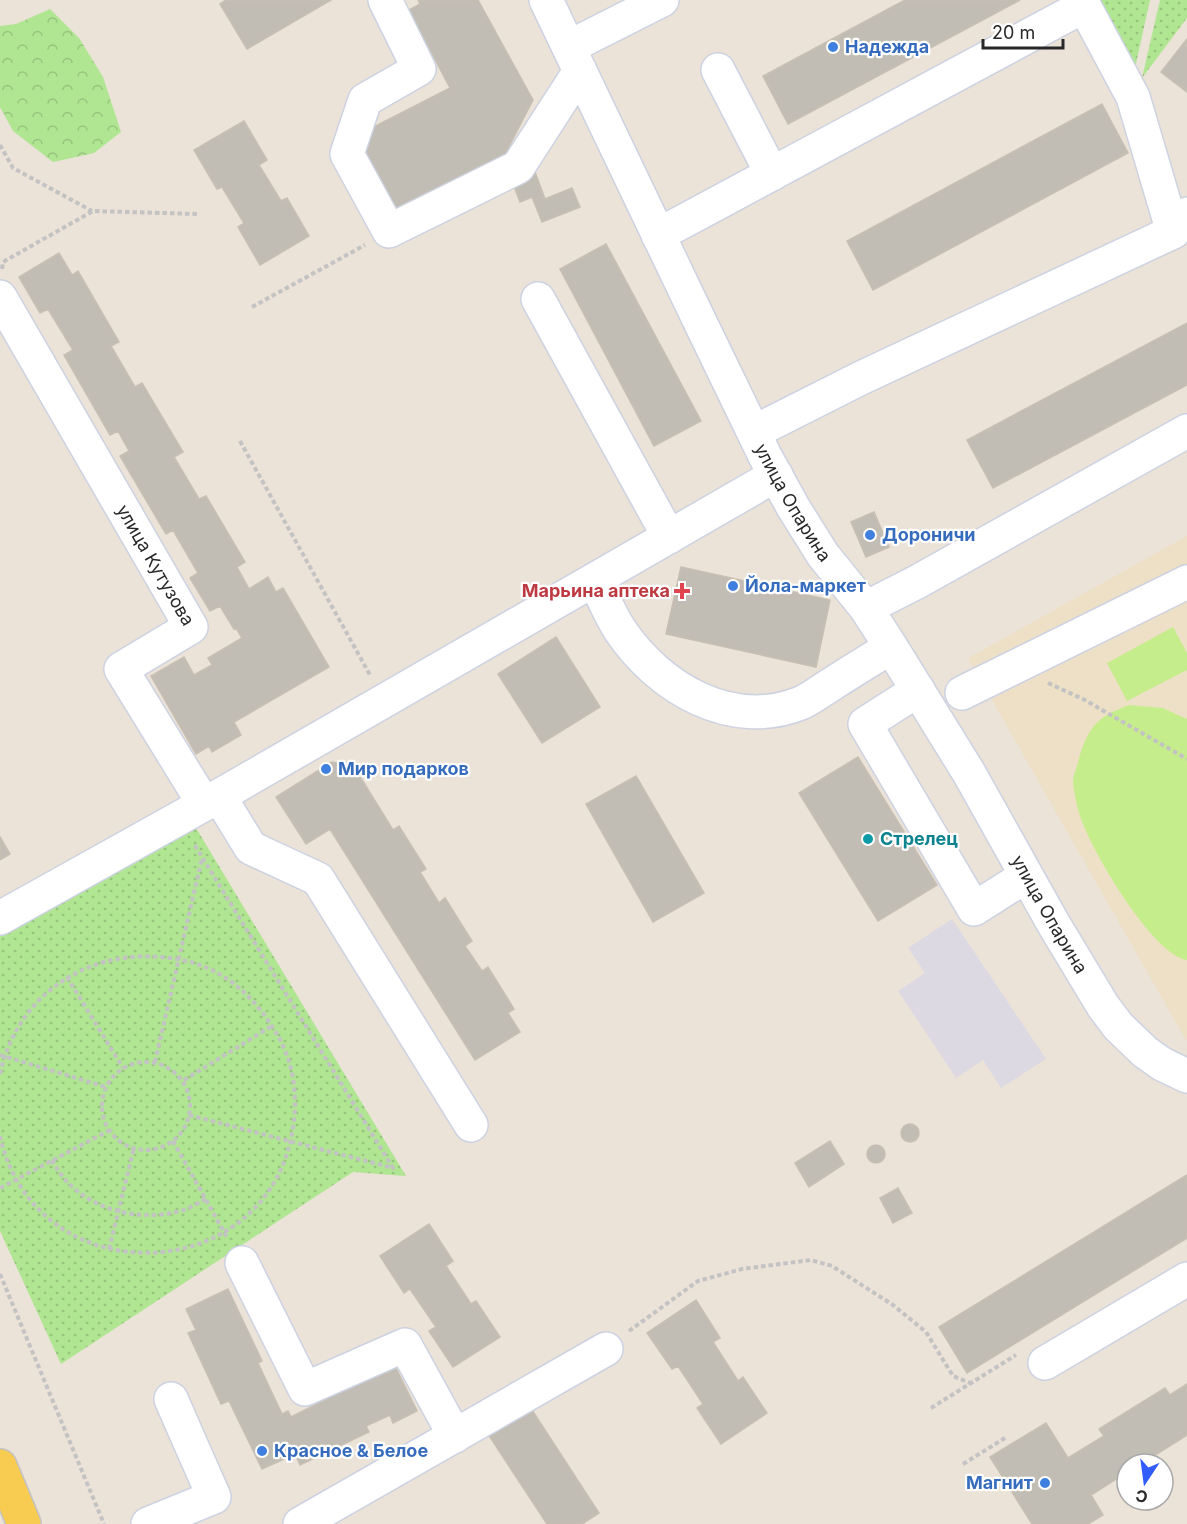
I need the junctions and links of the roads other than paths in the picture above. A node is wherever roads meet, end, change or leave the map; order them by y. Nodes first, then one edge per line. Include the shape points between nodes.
1 (385, 0) edge
2 (546, 0) edge
3 (662, 0) edge
4 (1083, 3) edge
5 (574, 59) junction
6 (718, 70) dead end
7 (772, 174) junction
8 (1180, 223) edge
9 (658, 235) junction
10 (0, 297) edge
11 (538, 299) dead end
12 (1187, 431) edge
13 (754, 432) junction
14 (776, 475) junction
15 (669, 537) junction
16 (595, 581) junction
17 (1187, 582) edge
18 (866, 608) junction
19 (891, 648) junction
20 (918, 690) junction
21 (962, 693) dead end
22 (212, 800) junction
23 (1026, 876) junction
24 (0, 918) edge
25 (1187, 1076) edge
26 (471, 1125) dead end
27 (242, 1263) road end
28 (1187, 1279) edge
29 (606, 1349) road end
30 (1045, 1363) dead end
31 (171, 1399) dead end
32 (455, 1436) junction
33 (0, 1466) edge
34 (159, 1523) edge
35 (24, 1524) edge
36 (300, 1524) edge

1 - 5 street via 419,69 364,100 347,154 389,231 518,167
2 - 5 street, улица Опарина
3 - 5 street
4 - 7 street
4 - 8 street via 1133,97
5 - 9 street, улица Опарина
6 - 7 street
7 - 9 street
8 - 13 street
9 - 13 street, улица Опарина
10 - 22 street, улица Кутузова via 190,627 121,669
11 - 15 street
12 - 18 street
13 - 14 street, улица Опарина
14 - 15 street
14 - 18 street, улица Опарина via 824,555
15 - 16 street
16 - 19 street via 619,629 651,666 677,688 710,703 745,712 779,710 803,702
16 - 22 street
17 - 21 street
18 - 19 street, улица Опарина
19 - 20 street, улица Опарина
20 - 23 street, улица Опарина
20 - 23 street via 865,724 974,909
22 - 24 street
22 - 26 street via 251,849 318,879
23 - 25 street, улица Опарина via 1118,1026 1145,1052
27 - 32 street via 305,1389 405,1345
28 - 30 street
29 - 32 street
31 - 34 street via 214,1497
32 - 36 street
33 - 35 main road

